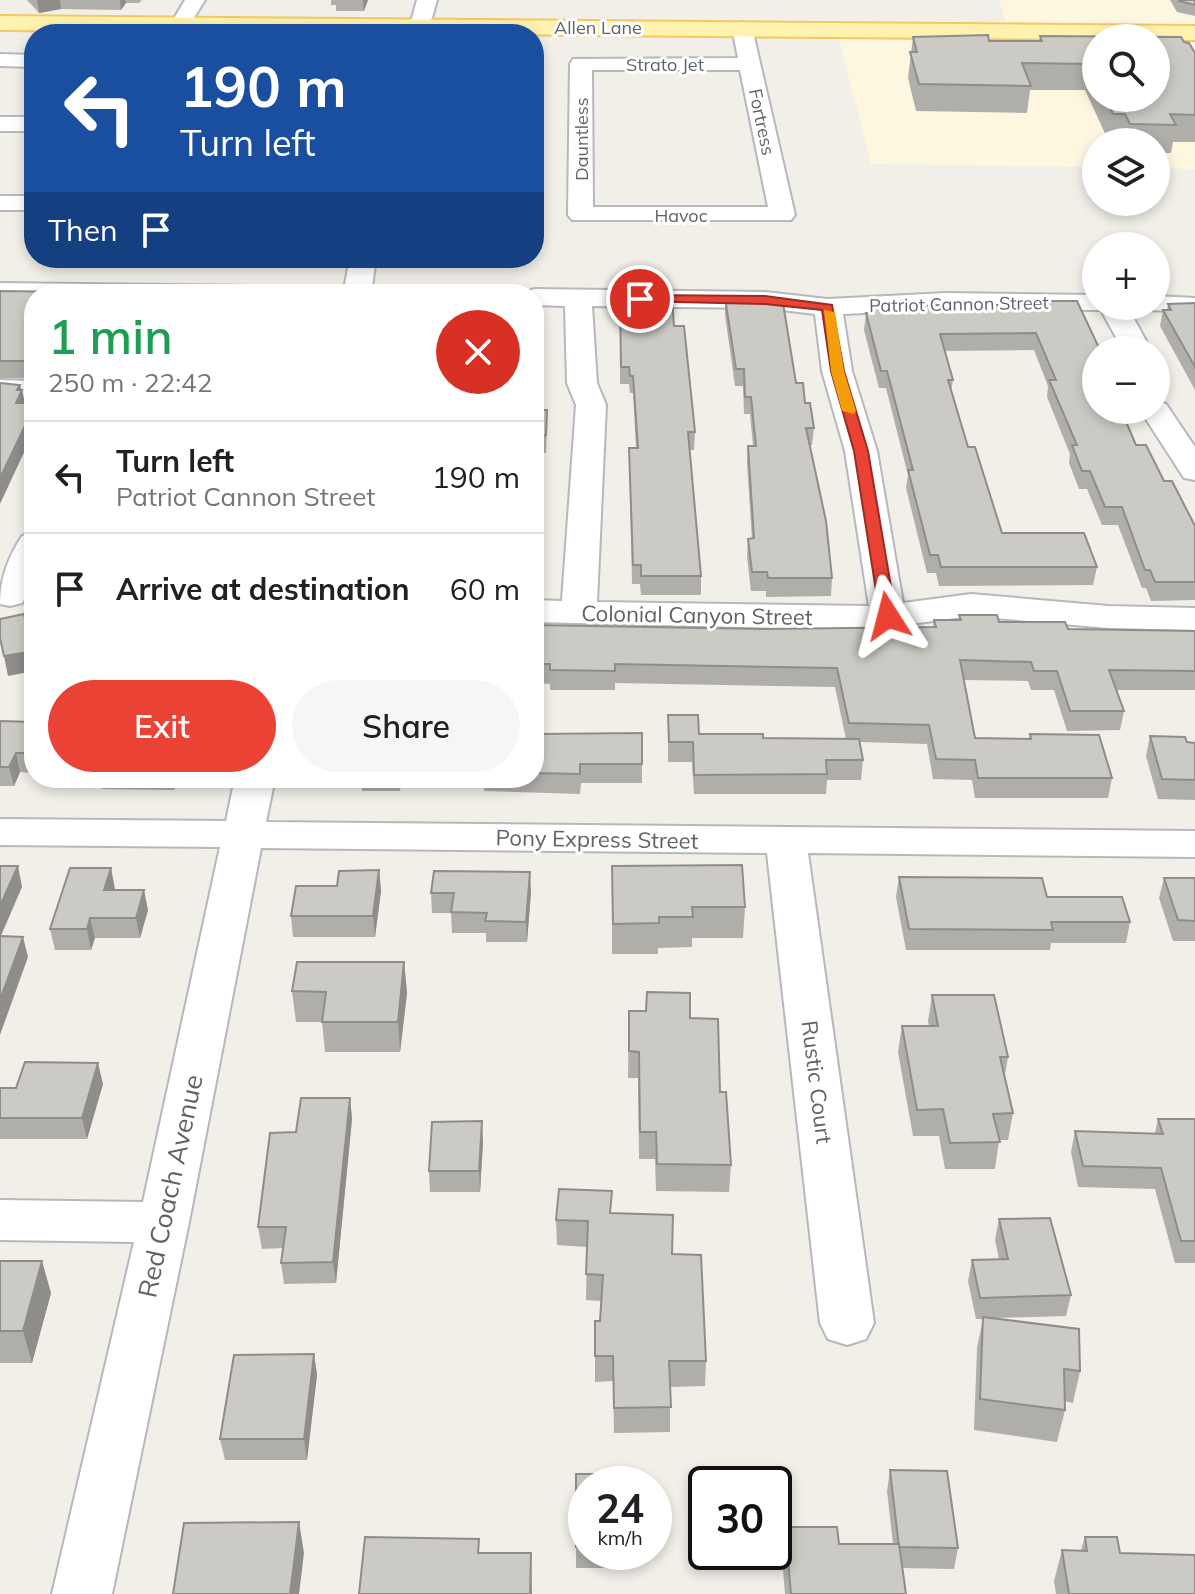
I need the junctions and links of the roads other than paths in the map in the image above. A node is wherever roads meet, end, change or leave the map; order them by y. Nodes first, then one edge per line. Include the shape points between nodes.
1 (195, 0) edge
2 (427, 0) edge
3 (0, 23) edge
4 (90, 24) edge
5 (181, 24) edge
6 (418, 24) edge
7 (742, 28) junction
8 (544, 29) edge
9 (1195, 33) edge
10 (0, 60) edge
11 (24, 61) edge
12 (581, 64) joint
13 (750, 64) junction
14 (0, 124) edge
15 (24, 124) edge
16 (0, 203) edge
17 (24, 203) edge
18 (581, 215) joint
19 (782, 215) joint
20 (0, 291) edge
21 (24, 291) edge
22 (544, 297) edge
23 (578, 298) junction
24 (1082, 303) edge
25 (1170, 304) edge
26 (1192, 305) edge
27 (828, 307) junction
28 (0, 389) edge
29 (24, 390) edge
30 (1164, 424) edge
31 (1195, 471) edge
32 (24, 565) edge
33 (10, 596) dead end
34 (544, 611) edge
35 (579, 612) junction
36 (888, 616) junction
37 (1195, 619) edge
38 (253, 788) edge
39 (0, 832) edge
40 (243, 835) junction
41 (786, 841) junction
42 (1195, 844) edge
43 (0, 1220) edge
44 (164, 1222) junction
45 (847, 1323) dead end
46 (82, 1594) edge

1 - 5 street
2 - 6 street
3 - 4 main road, Allen Lane
7 - 8 main road, Allen Lane
7 - 9 main road, Allen Lane
7 - 13 street, Fortress
10 - 11 street
12 - 13 street, Strato Jet
12 - 18 street, Dauntless
13 - 19 street, Fortress
14 - 15 street
16 - 17 street
18 - 19 street, Havoc
20 - 21 street
22 - 23 street, Patriot Cannon Street
23 - 27 street, Patriot Cannon Street via 765,300
23 - 35 street via 582,383 591,405
24 - 27 street, Patriot Cannon Street via 946,301
25 - 26 street
27 - 36 street via 837,371 861,451
28 - 29 street
30 - 31 street
32 - 33 street
34 - 35 street, Colonial Canyon Street
35 - 36 street, Colonial Canyon Street
36 - 37 street, Colonial Canyon Street via 971,605
38 - 40 street, Red Coach Avenue
39 - 40 street, Pony Express Street
40 - 41 street, Pony Express Street
40 - 44 street, Red Coach Avenue
41 - 42 street, Pony Express Street
41 - 45 street, Rustic Court
43 - 44 street
44 - 46 street, Red Coach Avenue

